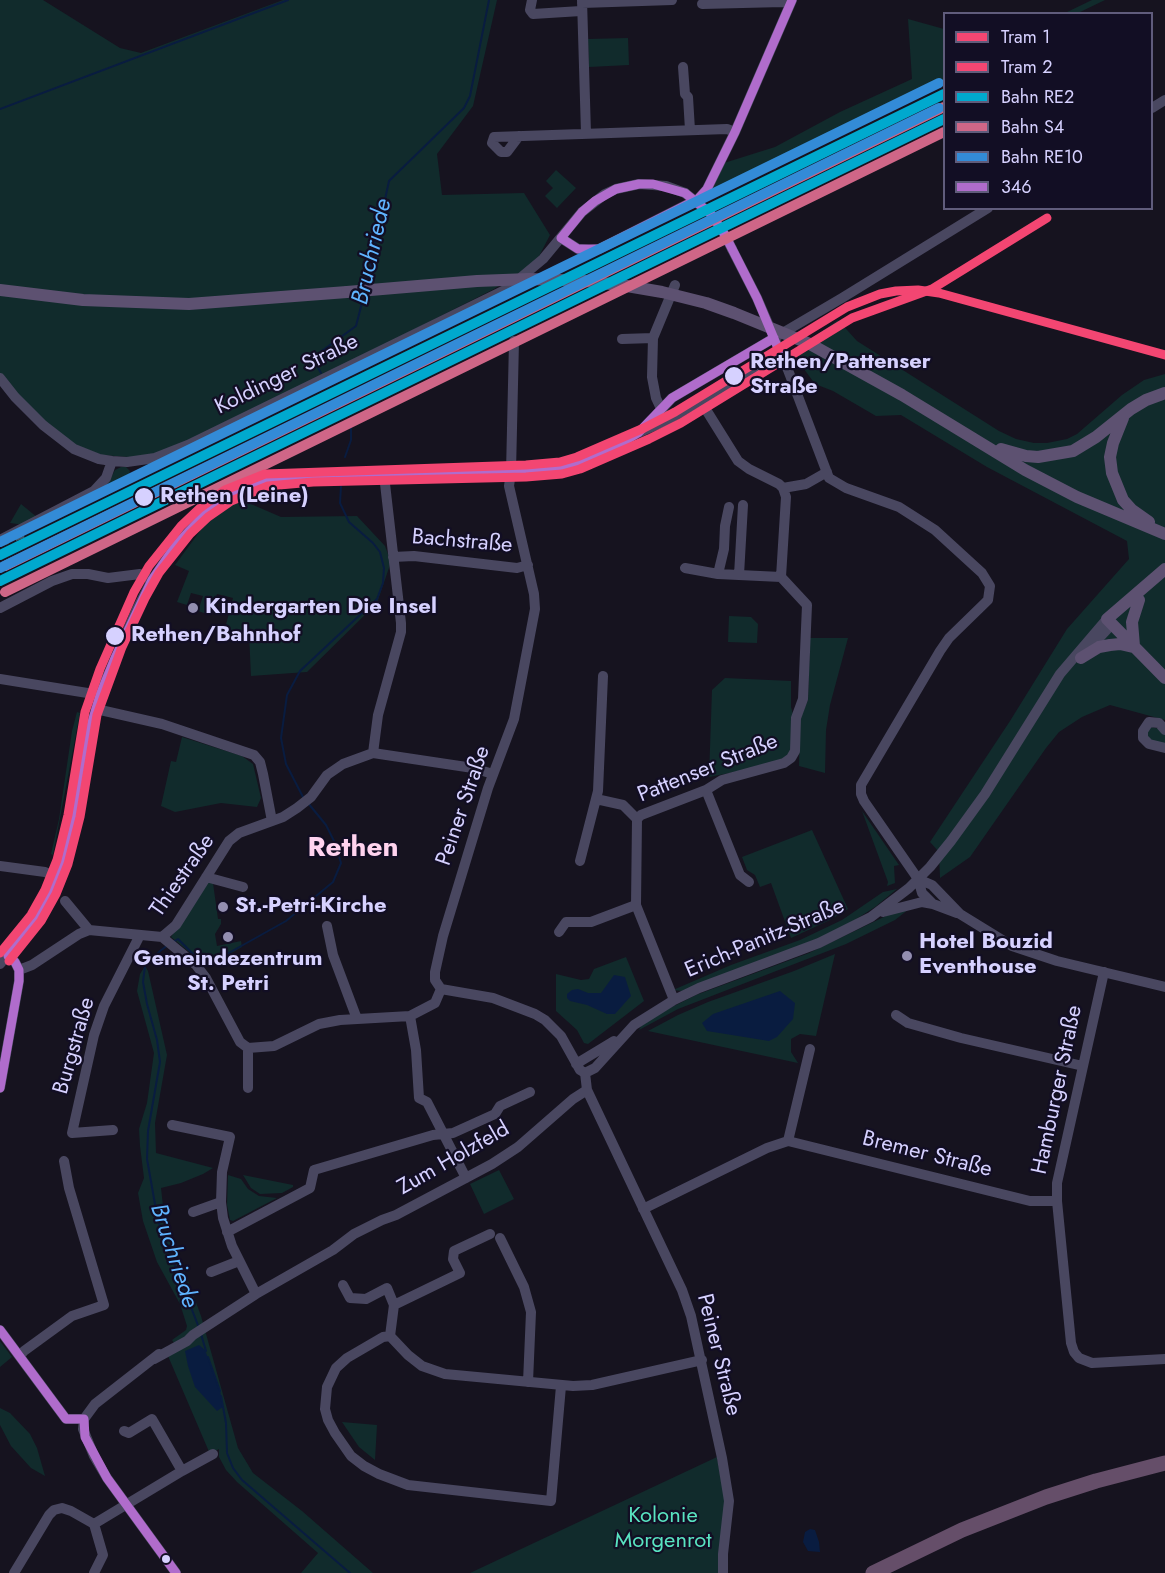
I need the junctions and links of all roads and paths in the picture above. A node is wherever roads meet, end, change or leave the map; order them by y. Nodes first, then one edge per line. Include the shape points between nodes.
1 (532, 0) edge
2 (672, 0) edge
3 (791, 2) edge
4 (702, 4) dead end
5 (582, 5) edge
6 (683, 67) dead end
7 (690, 130) junction
8 (735, 132) junction
9 (586, 134) junction
10 (519, 136) dead end
11 (985, 210) edge
12 (561, 238) junction
13 (675, 285) dead end
14 (0, 291) edge
15 (653, 338) junction
16 (774, 338) junction
17 (622, 339) dead end
18 (514, 341) dead end
19 (780, 353) junction
20 (0, 378) edge
21 (1165, 393) edge
22 (700, 400) junction
23 (661, 409) junction
24 (1124, 417) junction
25 (668, 420) junction
26 (638, 434) junction
27 (969, 436) junction
28 (112, 461) junction
29 (826, 470) junction
30 (511, 472) junction
31 (384, 475) junction
32 (783, 488) junction
33 (743, 505) dead end
34 (729, 507) dead end
35 (1165, 533) edge
36 (0, 540) edge
37 (393, 557) junction
38 (528, 565) junction
39 (685, 568) dead end
40 (1165, 569) edge
41 (718, 574) junction
42 (739, 575) junction
43 (781, 577) junction
44 (1165, 579) edge
45 (152, 580) junction
46 (1139, 600) junction
47 (0, 608) edge
48 (1110, 621) junction
49 (1134, 647) junction
50 (1081, 658) junction
51 (603, 676) dead end
52 (1165, 678) edge
53 (0, 680) edge
54 (100, 695) junction
55 (1045, 700) junction
56 (96, 709) junction
57 (1165, 730) edge
58 (1165, 748) edge
59 (373, 753) junction
60 (493, 774) junction
61 (706, 790) junction
62 (596, 799) junction
63 (637, 819) junction
64 (272, 821) junction
65 (579, 861) dead end
66 (0, 866) edge
67 (207, 877) junction
68 (58, 878) junction
69 (918, 879) junction
70 (749, 882) dead end
71 (243, 887) dead end
72 (65, 901) dead end
73 (636, 904) junction
74 (933, 904) junction
75 (960, 914) junction
76 (871, 917) junction
77 (327, 926) dead end
78 (89, 930) junction
79 (559, 932) dead end
80 (140, 935) junction
81 (167, 942) junction
82 (4, 960) edge
83 (20, 970) junction
84 (1104, 972) junction
85 (1165, 987) edge
86 (441, 989) junction
87 (674, 1000) junction
88 (896, 1015) dead end
89 (410, 1016) junction
90 (357, 1019) junction
91 (623, 1036) junction
92 (248, 1048) junction
93 (810, 1049) dead end
94 (576, 1064) junction
95 (1083, 1066) junction
96 (585, 1073) junction
97 (0, 1088) edge
98 (248, 1088) dead end
99 (587, 1090) junction
100 (530, 1092) dead end
101 (172, 1125) dead end
102 (113, 1130) dead end
103 (442, 1135) junction
104 (788, 1141) junction
105 (64, 1161) dead end
106 (466, 1178) junction
107 (1057, 1201) junction
108 (221, 1202) junction
109 (643, 1209) junction
110 (193, 1212) dead end
111 (227, 1232) junction
112 (239, 1262) junction
113 (211, 1272) dead end
114 (343, 1285) dead end
115 (256, 1294) junction
116 (394, 1305) junction
117 (0, 1330) edge
118 (390, 1336) junction
119 (20, 1356) junction
120 (1165, 1359) edge
121 (702, 1360) junction
122 (528, 1382) junction
123 (561, 1386) junction
124 (84, 1419) junction
125 (124, 1431) dead end
126 (213, 1454) dead end
127 (1165, 1463) edge
128 (182, 1471) junction
129 (1165, 1472) edge
130 (126, 1504) junction
131 (94, 1524) junction
132 (14, 1573) edge
133 (94, 1573) edge
134 (177, 1573) edge
135 (723, 1573) edge
136 (873, 1573) edge
137 (892, 1573) edge

1 - 5 street via 533,14
2 - 5 street
3 - 4 street
3 - 8 street
5 - 9 street
6 - 7 street
7 - 8 street
7 - 9 street
8 - 12 street via 707,189 698,199 598,249 578,249
9 - 10 street
11 - 16 street
12 - 16 street, Koldinger Straße, bridge via 582,212 616,189 653,184 685,194 711,214 725,235
12 - 28 street, Koldinger Straße via 531,271 490,298 188,445 148,459
13 - 15 street
14 - 27 main road, bridge via 83,300 189,304 529,279 586,281 663,292 706,303 810,344
15 - 17 street
15 - 23 street via 652,377
16 - 19 street, Koldinger Straße
16 - 23 street via 672,398
18 - 30 street, Peiner Straße
19 - 22 street
19 - 29 street, Koldinger Straße
20 - 28 street, Koldinger Straße via 62,440 87,455
21 - 24 main road via 1146,400
22 - 25 street
22 - 32 street via 738,461
23 - 25 street
23 - 26 street
24 - 27 main road via 1073,451 1050,456 1013,453
24 - 35 main road via 1110,457 1116,487 1132,510
25 - 26 street
26 - 30 street via 581,464
27 - 35 main road via 1077,497
28 - 36 street via 106,478 94,491
29 - 32 street via 806,484
29 - 69 street via 830,480 899,507 934,530 988,580 988,600 940,651 861,785 864,801
30 - 31 street
30 - 38 street, Peiner Straße via 510,491
31 - 37 street
31 - 45 street via 271,480 232,493 191,528
32 - 43 street via 786,497
33 - 42 street
34 - 41 street
37 - 38 street, Bachstraße via 517,568
37 - 59 street via 401,632 378,715
38 - 60 street, Peiner Straße via 535,609 514,719
39 - 41 street
40 - 48 main road, Erich-Panitz-Straße
41 - 42 street
42 - 43 street
43 - 61 street, Pattenser Straße via 807,604 803,699 796,718 795,751 784,763 722,780
44 - 46 main road, Erich-Panitz-Straße
45 - 47 street via 140,574 108,578 72,574
45 - 54 street
46 - 48 main road, Erich-Panitz-Straße
46 - 49 main road via 1132,622
48 - 49 main road
48 - 50 street, Erich-Panitz-Straße
48 - 55 street, Erich-Panitz-Straße via 1075,654
49 - 50 main road via 1099,647
49 - 52 main road
50 - 55 street, Erich-Panitz-Straße
51 - 62 street
53 - 54 street
54 - 56 street
55 - 69 street, Erich-Panitz-Straße via 985,794
56 - 64 street via 162,724 254,755 260,762
56 - 68 street via 71,835
57 - 58 street via 1159,723 1149,722 1143,731 1149,744
59 - 60 street, Thiestraße
59 - 64 street, Thiestraße via 333,770 308,801
60 - 86 street, Peiner Straße via 438,954 435,980
61 - 63 street, Pattenser Straße
61 - 70 street via 740,875
62 - 63 street via 623,805
62 - 65 street
63 - 73 street, Pattenser Straße
64 - 67 street, Thiestraße via 229,841
66 - 68 street via 45,872
67 - 71 street
67 - 81 street, Thiestraße
68 - 82 street via 47,902
69 - 74 street via 922,893
69 - 75 street via 932,885
69 - 76 street, Erich-Panitz-Straße
72 - 78 street
73 - 79 street via 591,922 566,922
73 - 87 street, Pattenser Straße
74 - 75 street
74 - 76 street via 912,903
75 - 84 street via 993,936 1032,954
76 - 87 street, Erich-Panitz-Straße via 819,943
77 - 90 street via 333,955
78 - 80 street
78 - 83 street
80 - 81 street
80 - 102 street, Burgstraße via 100,1016 72,1133
81 - 92 street via 196,964 240,1042
82 - 83 street via 15,962
83 - 97 street
84 - 85 street
84 - 95 street, Hamburger Straße
86 - 89 street via 435,1003
86 - 94 street via 493,998 535,1014 554,1027
87 - 91 street, Erich-Panitz-Straße
88 - 95 street via 908,1023 961,1038
89 - 90 street
89 - 103 street via 418,1098 427,1102
90 - 92 street via 319,1024 274,1046
91 - 94 street, Erich-Panitz-Straße
91 - 96 street, Erich-Panitz-Straße via 595,1068
92 - 98 street
93 - 104 street
94 - 96 street
95 - 107 street, Hamburger Straße via 1057,1183
96 - 99 street, Peiner Straße
99 - 106 street, Zum Holzfeld via 518,1147
99 - 109 street, Peiner Straße
100 - 103 street via 500,1106 495,1114
101 - 108 street via 230,1137 222,1172
103 - 106 street
103 - 111 street via 314,1170 310,1188
104 - 107 street, Bremer Straße via 1030,1201
104 - 109 street
105 - 119 street via 104,1305 72,1316
106 - 115 street, Zum Holzfeld via 364,1229
107 - 120 street, Hamburger Straße via 1074,1352 1092,1364
108 - 110 street
108 - 111 street
109 - 121 street, Peiner Straße via 682,1290
111 - 112 street
112 - 113 street
112 - 115 street
114 - 116 street via 350,1298 366,1299 387,1288
115 - 124 street, Zum Holzfeld via 210,1325 179,1340 95,1404
116 - 118 street
116 - 122 street via 460,1273 453,1259 454,1251 495,1236 524,1287 531,1312
117 - 119 street
118 - 122 street via 408,1355 434,1371
118 - 123 street via 336,1368 327,1387 325,1409 351,1456 379,1474 419,1488 551,1501
119 - 124 street via 66,1419
121 - 123 street via 592,1385
121 - 135 street, Peiner Straße via 729,1501
122 - 123 street
124 - 130 street via 85,1437 94,1456
125 - 128 street via 129,1433 152,1419
126 - 128 street
127 - 136 highway via 1046,1497 962,1530
128 - 130 street
129 - 137 highway via 1098,1489 1000,1523
130 - 131 street
130 - 134 street
131 - 132 street via 71,1511 54,1510
131 - 133 street via 103,1555

